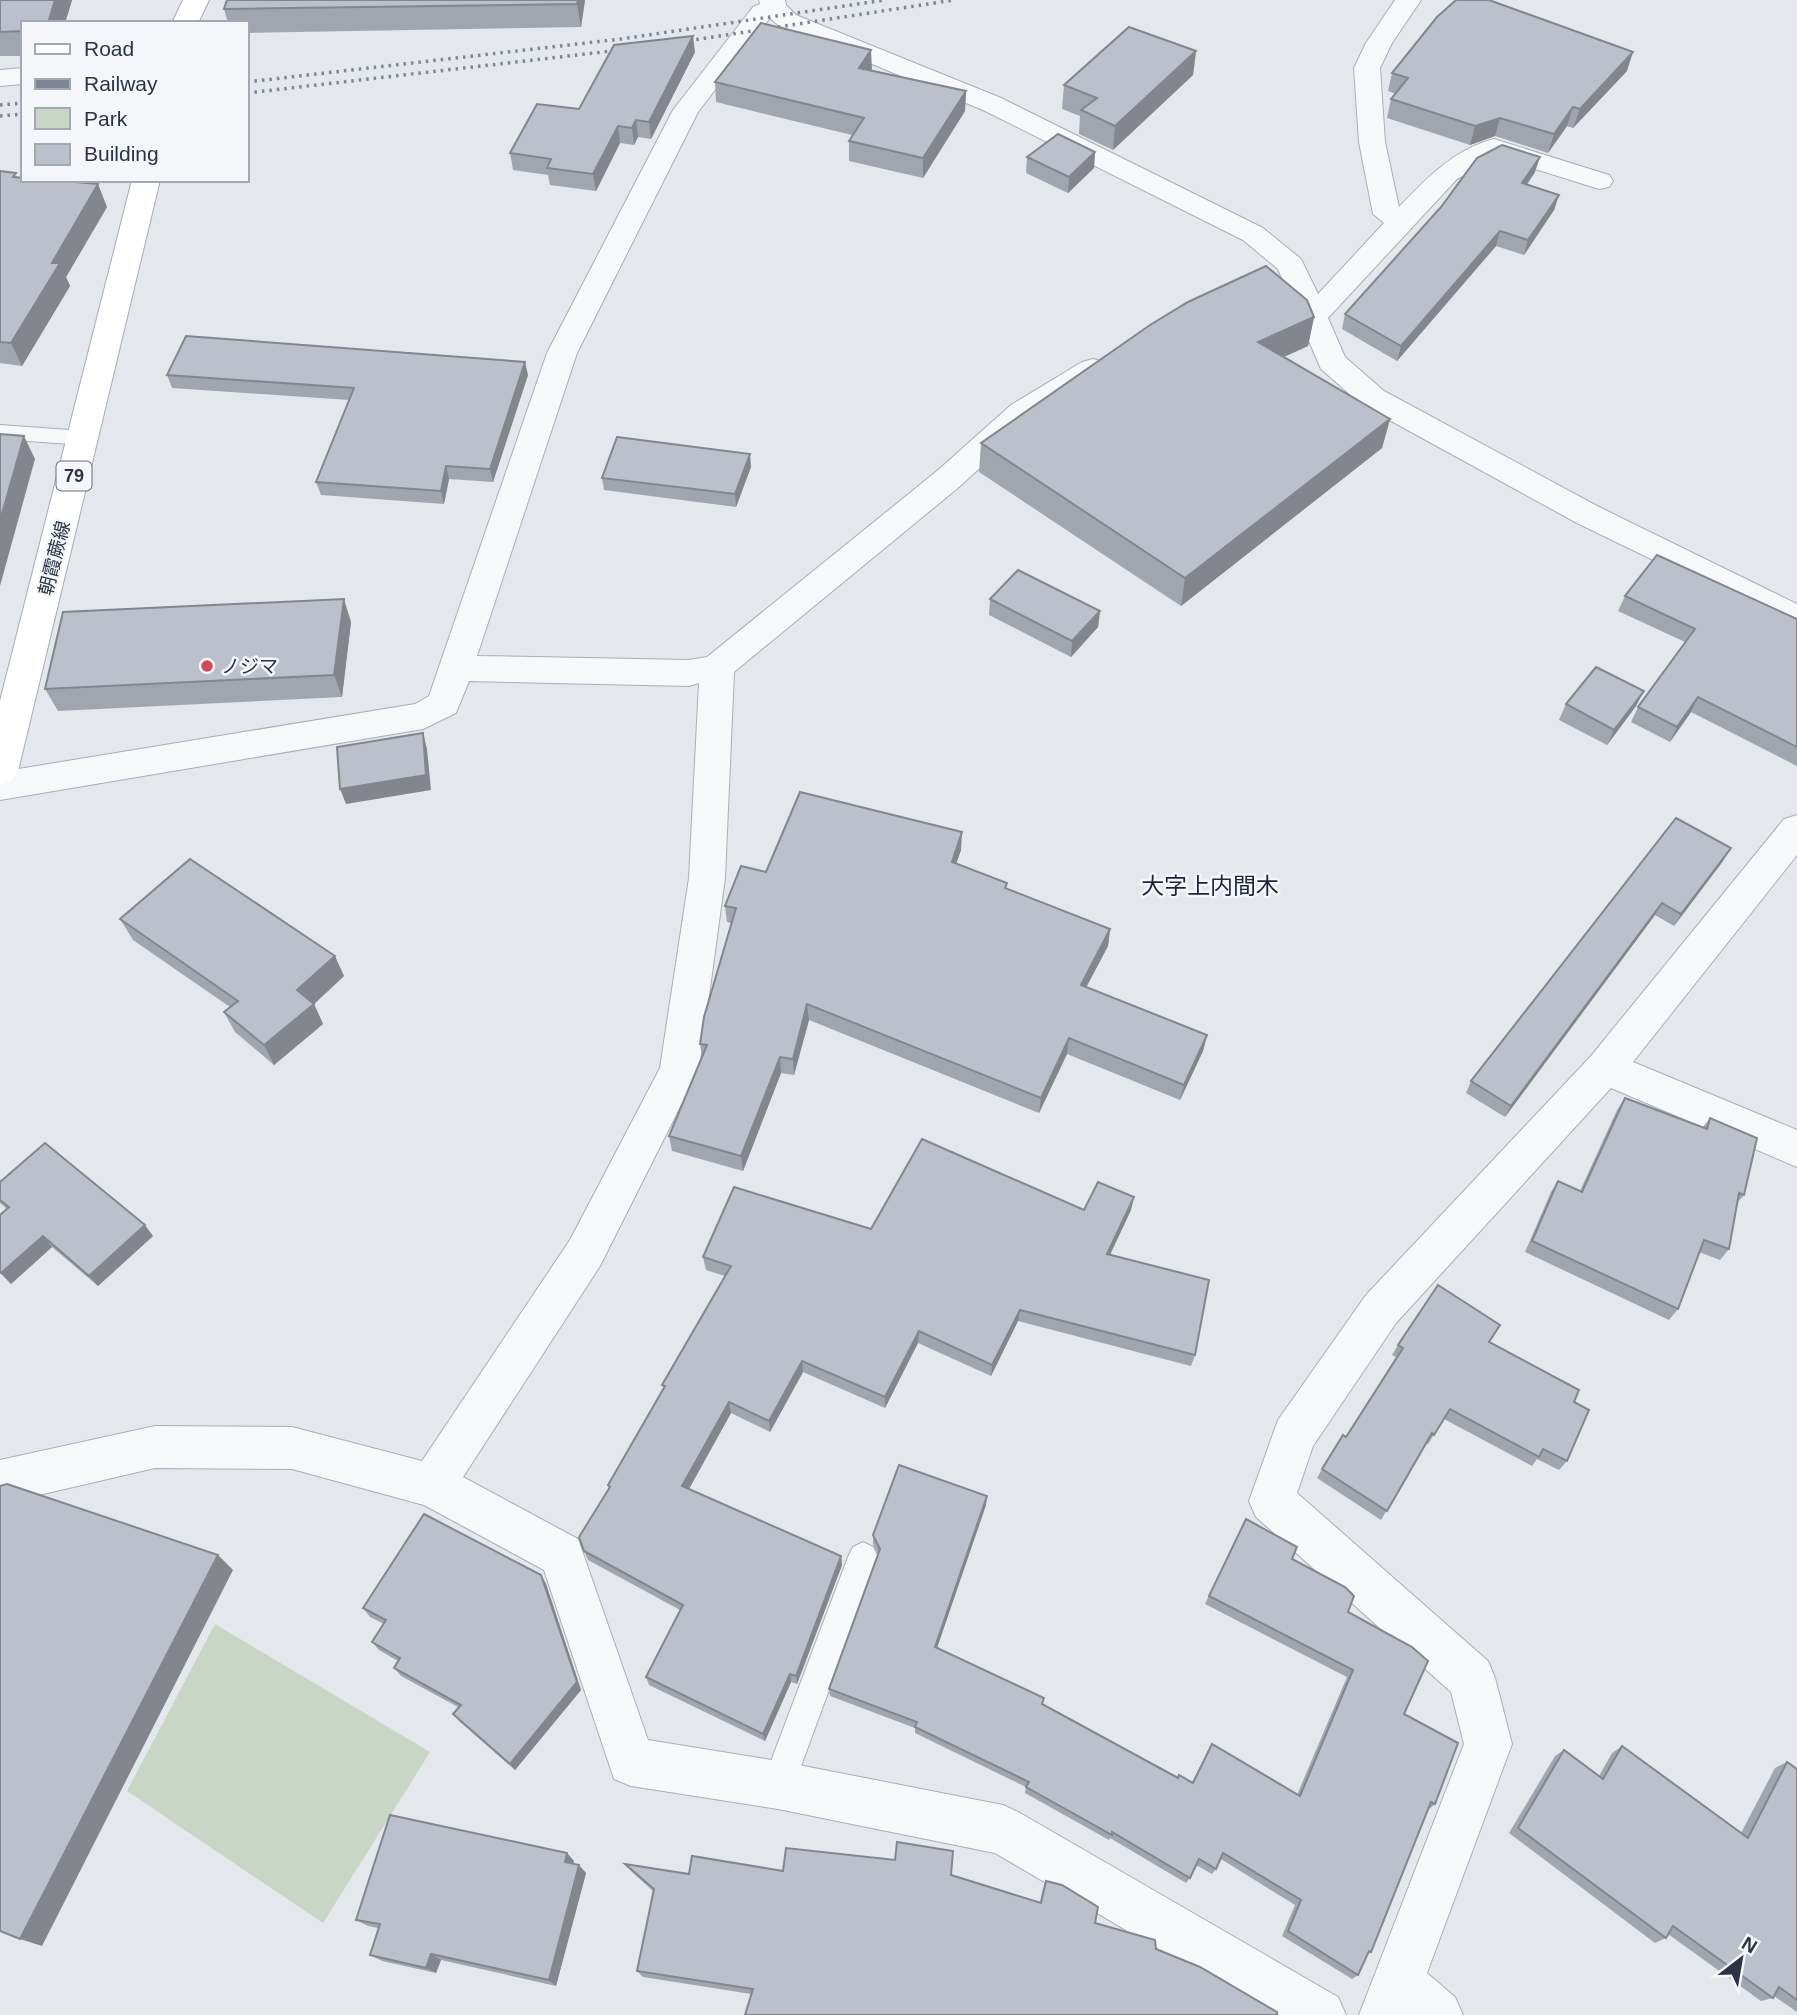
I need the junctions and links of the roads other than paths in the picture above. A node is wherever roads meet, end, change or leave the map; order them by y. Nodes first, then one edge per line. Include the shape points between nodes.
1 (196, 0) edge
2 (1408, 0) edge
3 (773, 4) edge
4 (186, 21) edge
5 (21, 76) edge
6 (0, 78) edge
7 (1599, 181) dead end
8 (146, 182) edge
9 (1403, 222) junction
10 (1313, 316) junction
11 (1114, 356) edge
12 (0, 432) edge
13 (84, 438) junction
14 (1797, 618) edge
15 (718, 667) junction
16 (456, 668) junction
17 (0, 771) edge
18 (0, 786) edge
19 (1797, 829) edge
20 (1605, 1068) junction
21 (1797, 1149) edge
22 (0, 1482) edge
23 (432, 1485) junction
24 (863, 1557) dead end
25 (778, 1786) junction
26 (1392, 1999) edge
27 (1320, 2015) edge
28 (1437, 2015) edge

1 - 4 main road
2 - 9 street via 1367,68 1372,142 1388,214
3 - 10 street via 787,20 992,104 1253,234
3 - 16 street via 686,110 562,353
5 - 6 street
7 - 9 street via 1494,147 1447,173
8 - 13 main road, 朝霞蕨線 / 79
9 - 10 street
10 - 14 street via 1332,362 1373,398 1588,515
11 - 15 street via 1022,412 948,479
12 - 13 lane
13 - 17 main road, 朝霞蕨線 / 79
15 - 16 street via 689,673
15 - 23 street via 707,877 679,1069 585,1253
16 - 18 street via 444,704 423,716
19 - 20 street
20 - 21 street
20 - 26 street via 1381,1309 1294,1435 1272,1501 1471,1678 1488,1744
22 - 23 street via 155,1447 292,1448
23 - 25 street via 562,1555 631,1762
24 - 25 lane
25 - 27 street via 1003,1830
26 - 28 street

